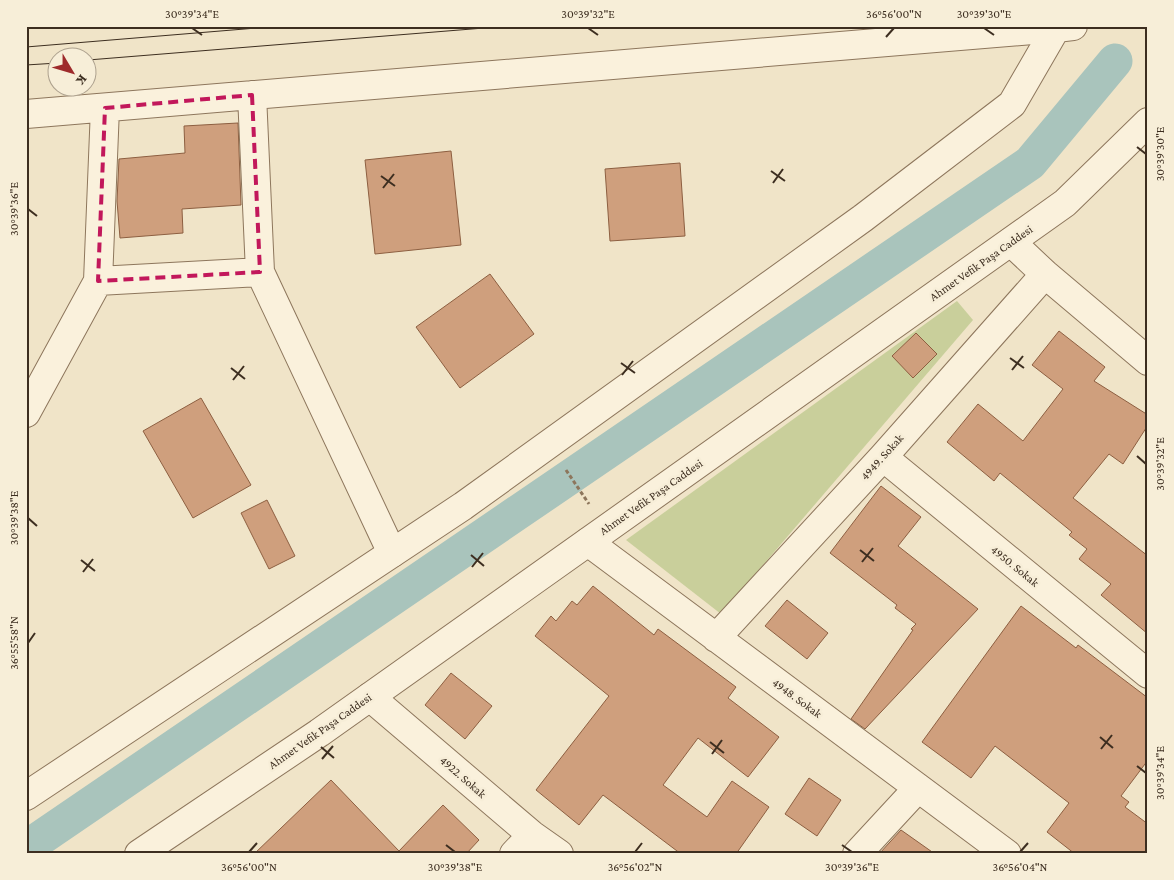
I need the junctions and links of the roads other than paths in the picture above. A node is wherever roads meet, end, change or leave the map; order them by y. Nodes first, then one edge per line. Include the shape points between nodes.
1 (1064, 27) edge
2 (252, 95) junction
3 (105, 108) junction
4 (26, 114) edge
5 (1148, 122) edge
6 (1011, 242) junction
7 (260, 272) junction
8 (1045, 274) junction
9 (98, 281) junction
10 (1148, 361) edge
11 (26, 413) edge
12 (883, 457) junction
13 (588, 542) junction
14 (392, 553) junction
15 (716, 638) junction
16 (1148, 674) edge
17 (370, 697) junction
18 (918, 788) junction
19 (26, 796) edge
20 (523, 845) edge
21 (139, 854) edge
22 (559, 854) edge
23 (857, 854) edge
24 (1007, 854) edge

1 - 2 street
1 - 14 street via 1012,104 863,218 463,506
2 - 3 street
2 - 7 street
3 - 4 street
3 - 9 street
5 - 6 street, Ahmet Vefik Paşa Caddesi via 1065,203
6 - 8 street
6 - 13 street, Ahmet Vefik Paşa Caddesi
7 - 9 street
7 - 14 street
8 - 10 street
8 - 12 street, 4949. Sokak
9 - 11 street
12 - 15 street, 4949. Sokak
12 - 16 street, 4950. Sokak
13 - 15 street, 4948. Sokak
13 - 17 street, Ahmet Vefik Paşa Caddesi
14 - 19 street
15 - 18 street, 4948. Sokak
17 - 20 street, 4922. Sokak
17 - 21 street, Ahmet Vefik Paşa Caddesi
18 - 23 street
18 - 24 street, 4948. Sokak
20 - 22 street, 4922. Sokak

